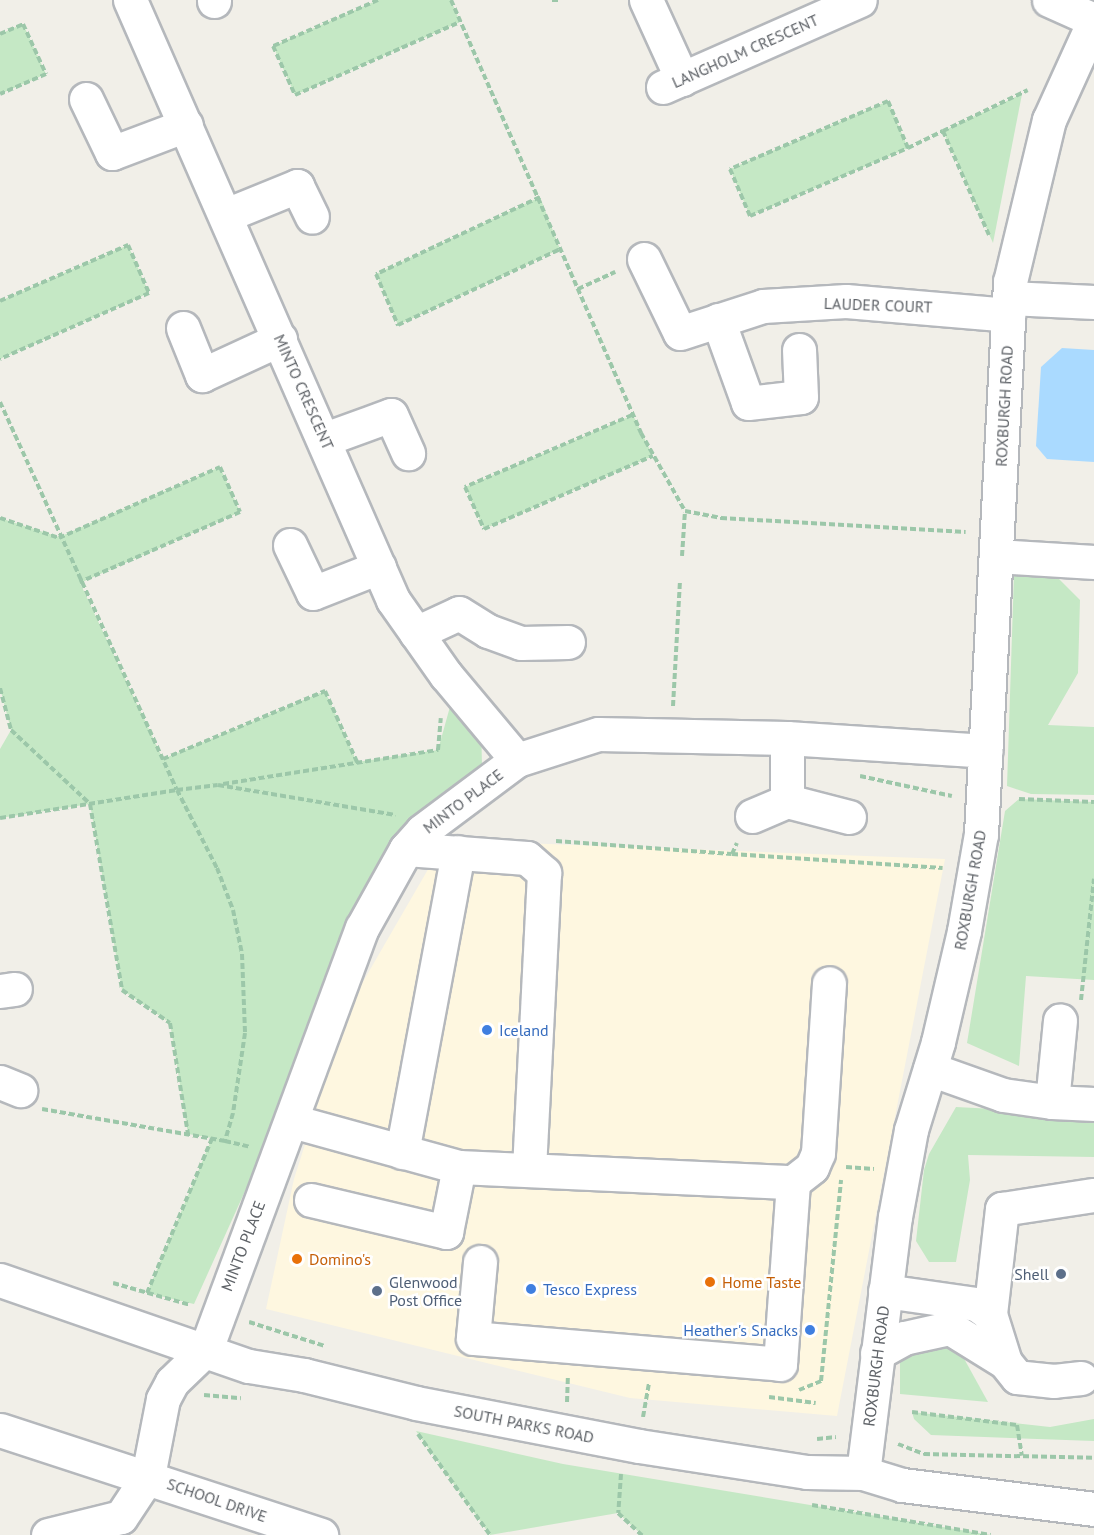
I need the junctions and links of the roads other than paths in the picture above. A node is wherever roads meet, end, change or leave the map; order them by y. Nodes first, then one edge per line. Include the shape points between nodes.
1 (130, 0) edge
2 (646, 0) edge
3 (860, 0) edge
4 (1048, 0) edge
5 (1093, 26) edge
6 (86, 99) dead end
7 (186, 124) junction
8 (226, 215) junction
9 (312, 217) dead end
10 (644, 259) road end
11 (1009, 298) junction
12 (1094, 302) edge
13 (718, 320) junction
14 (183, 328) dead end
15 (280, 339) junction
16 (798, 350) dead end
17 (325, 439) junction
18 (408, 453) dead end
19 (290, 545) dead end
20 (996, 556) junction
21 (1094, 562) edge
22 (380, 567) junction
23 (416, 633) junction
24 (568, 642) dead end
25 (787, 738) junction
26 (986, 751) junction
27 (518, 760) junction
28 (788, 801) junction
29 (752, 816) road end
30 (849, 817) dead end
31 (406, 849) junction
32 (458, 852) junction
33 (829, 983) dead end
34 (1060, 1020) road end
35 (930, 1069) junction
36 (1052, 1102) junction
37 (1094, 1104) edge
38 (292, 1121) junction
39 (402, 1152) junction
40 (459, 1167) junction
41 (529, 1169) junction
42 (793, 1182) junction
43 (1094, 1195) edge
44 (311, 1200) dead end
45 (480, 1262) dead end
46 (0, 1280) edge
47 (885, 1291) junction
48 (990, 1314) junction
49 (206, 1348) junction
50 (877, 1353) junction
51 (1005, 1362) junction
52 (1082, 1378) dead end
53 (0, 1430) edge
54 (862, 1473) junction
55 (148, 1476) junction
56 (1084, 1503) edge
57 (48, 1535) edge
58 (321, 1535) edge

1 - 7 street, MINTO CRESCENT
2 - 3 street, LANGHOLM CRESCENT via 673,83
4 - 5 street
5 - 11 street, ROXBURGH ROAD via 1049,120
6 - 7 street via 112,153
7 - 8 street, MINTO CRESCENT
8 - 9 street via 297,186
8 - 15 street, MINTO CRESCENT
10 - 13 street, LAUDER COURT via 680,333
11 - 12 street
11 - 13 street, LAUDER COURT via 763,306
11 - 20 street, ROXBURGH ROAD
13 - 16 street via 748,403 801,397
14 - 15 street via 202,375
15 - 17 street, MINTO CRESCENT
17 - 18 street via 391,415
17 - 22 street, MINTO CRESCENT
19 - 22 street via 313,593
20 - 21 street
20 - 26 street, ROXBURGH ROAD
22 - 23 street, MINTO CRESCENT via 393,600
23 - 24 street via 459,613 488,631 521,643
23 - 27 street, MINTO CRESCENT
25 - 26 street, MINTO PLACE
25 - 27 street, MINTO PLACE via 598,734
25 - 28 street
26 - 35 street, ROXBURGH ROAD via 975,870
27 - 31 street, MINTO PLACE via 433,822
28 - 29 street
28 - 30 street
31 - 32 street
31 - 38 street, MINTO PLACE via 363,928
32 - 39 street
32 - 41 street via 527,858 544,873
33 - 42 street via 818,1153 812,1167
34 - 36 street
35 - 36 street via 1004,1095
35 - 47 street, ROXBURGH ROAD via 904,1170
36 - 37 street
38 - 39 street
38 - 49 street, MINTO PLACE
39 - 40 street
40 - 41 street
40 - 44 street via 446,1232
41 - 42 street
42 - 45 street via 780,1364 473,1338
43 - 48 street via 1002,1209
46 - 49 street, SOUTH PARKS ROAD via 174,1343
47 - 48 street via 976,1304
47 - 50 street, ROXBURGH ROAD
48 - 51 street
49 - 54 street, SOUTH PARKS ROAD via 249,1366 530,1426 807,1472
49 - 55 street, SCHOOL DRIVE via 172,1382 163,1399
50 - 51 street via 904,1338 950,1328
50 - 54 street, ROXBURGH ROAD
51 - 52 street via 1017,1377 1054,1381
53 - 55 street, SCHOOL DRIVE
54 - 56 street, SOUTH PARKS ROAD via 902,1485
55 - 57 street, SCHOOL DRIVE via 121,1517
55 - 58 street, SCHOOL DRIVE

